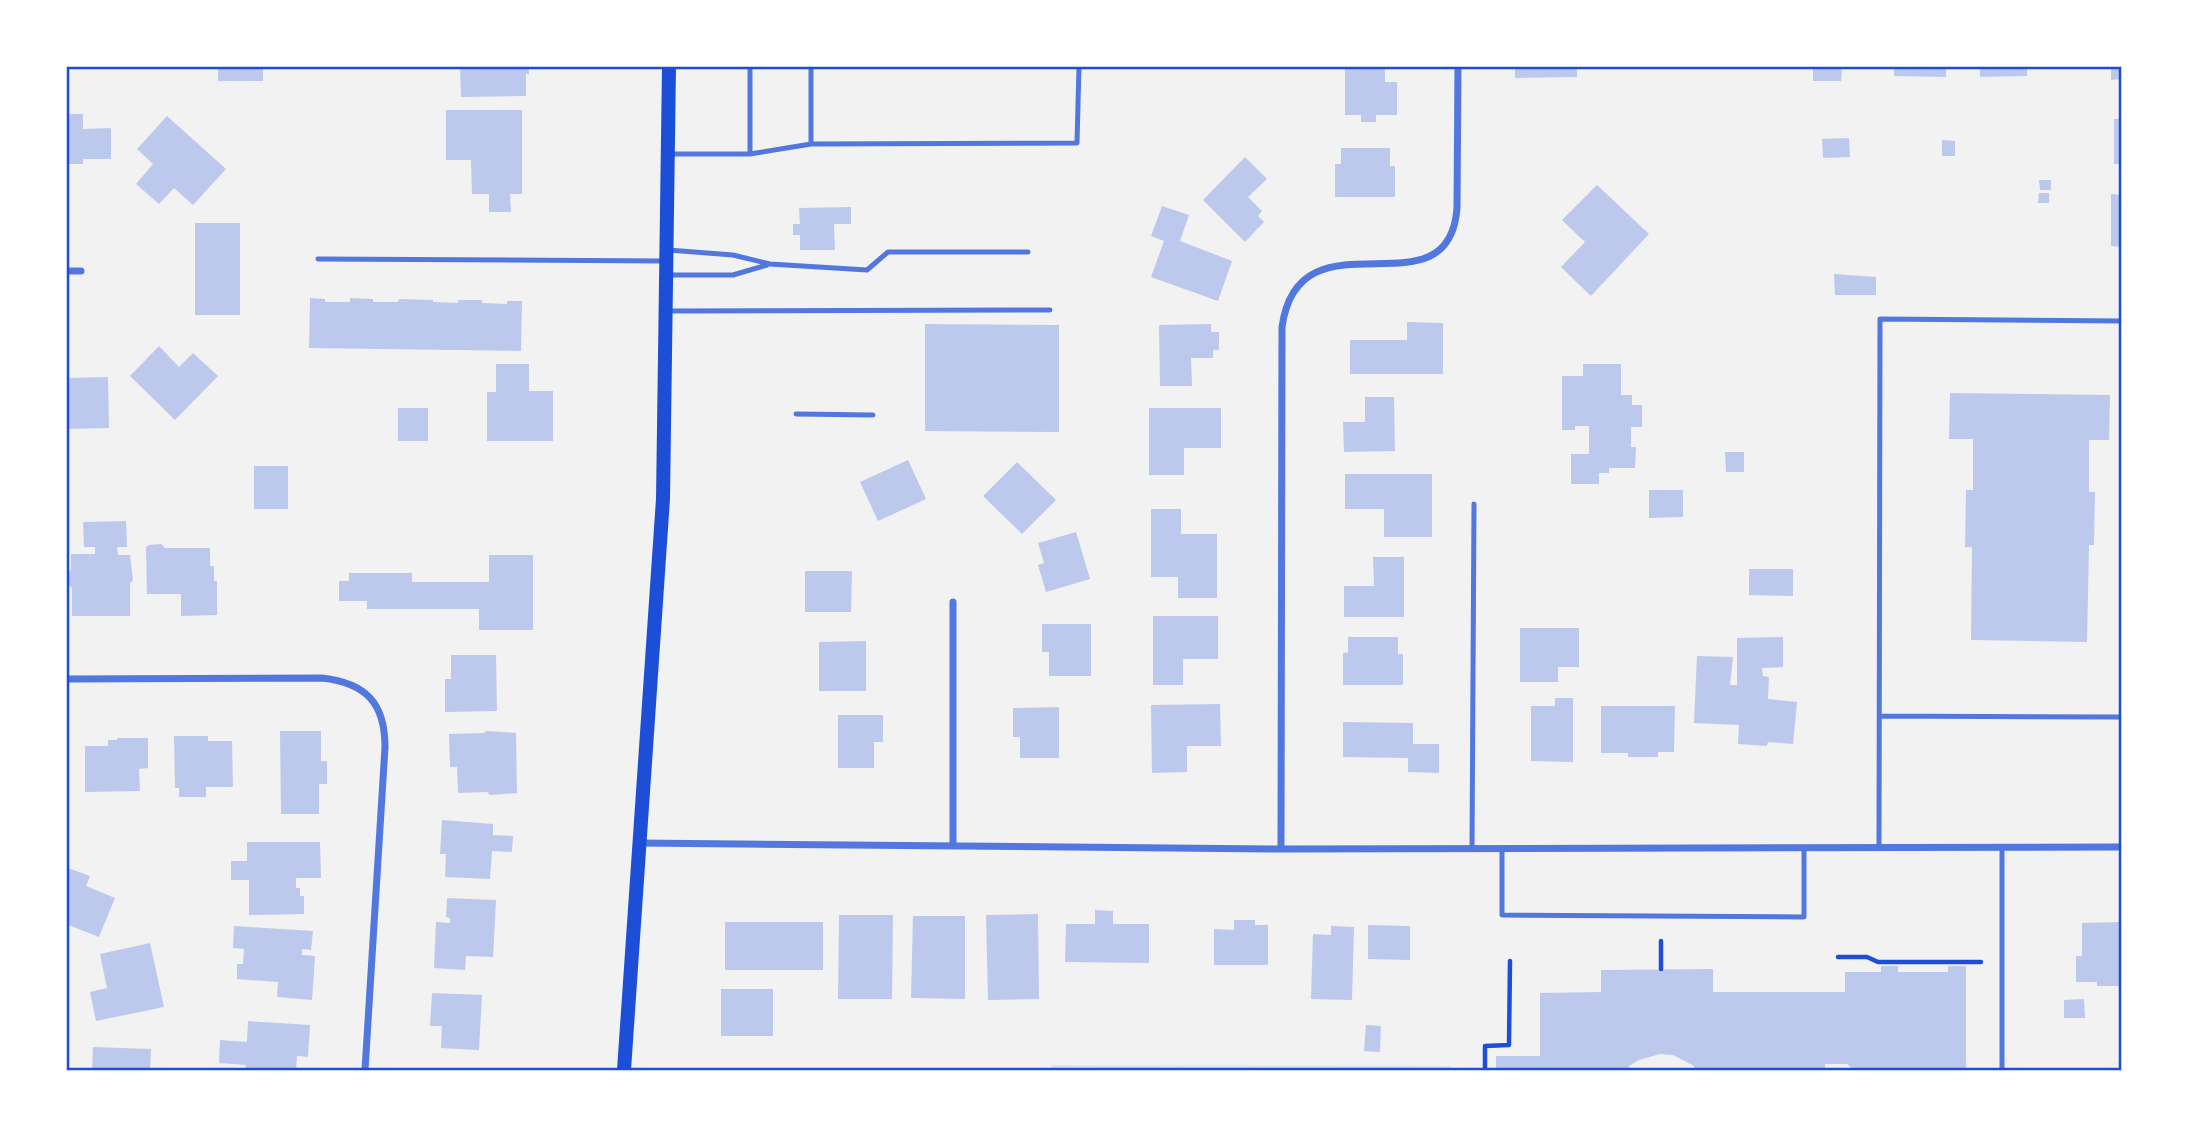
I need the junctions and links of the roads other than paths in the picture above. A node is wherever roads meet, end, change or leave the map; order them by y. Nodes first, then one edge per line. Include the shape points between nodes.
1 (670, 66) edge
2 (750, 66) edge
3 (811, 66) edge
4 (1079, 66) edge
5 (1458, 66) edge
6 (811, 144) junction
7 (670, 154) junction
8 (751, 155) junction
9 (1028, 252) dead end
10 (318, 259) dead end
11 (668, 262) junction
12 (770, 264) junction
13 (66, 271) edge
14 (81, 271) dead end
15 (1050, 310) dead end
16 (667, 311) junction
17 (2122, 321) edge
18 (796, 414) dead end
19 (873, 415) dead end
20 (1474, 504) dead end
21 (953, 602) dead end
22 (66, 679) edge
23 (1881, 716) junction
24 (2122, 717) edge
25 (638, 843) junction
26 (953, 845) junction
27 (2122, 847) edge
28 (1804, 848) junction
29 (1880, 848) junction
30 (2002, 848) junction
31 (1281, 849) junction
32 (1472, 849) junction
33 (1502, 849) junction
34 (365, 1070) edge
35 (624, 1070) edge
36 (2002, 1070) edge

1 - 7 main road
2 - 8 lane
3 - 6 lane
4 - 6 lane via 1077,143
5 - 31 street via 1457,208 1447,241 1419,262 1327,267 1300,284 1284,311
6 - 8 lane
7 - 8 lane
7 - 11 main road
9 - 12 lane via 888,252 867,270
10 - 11 lane
11 - 12 lane via 733,255
11 - 12 lane via 733,275
11 - 16 main road
13 - 14 street
15 - 16 lane
16 - 25 main road via 663,499
17 - 23 lane via 1880,319
18 - 19 lane
20 - 32 lane
21 - 26 street
22 - 34 street via 322,678 349,683 371,698 385,734
23 - 24 lane
23 - 29 lane
25 - 26 street
25 - 35 main road
26 - 31 street
27 - 30 street
28 - 29 street
28 - 33 street
28 - 33 lane via 1804,917 1502,915
29 - 30 street
30 - 36 lane
31 - 32 street
32 - 33 street

